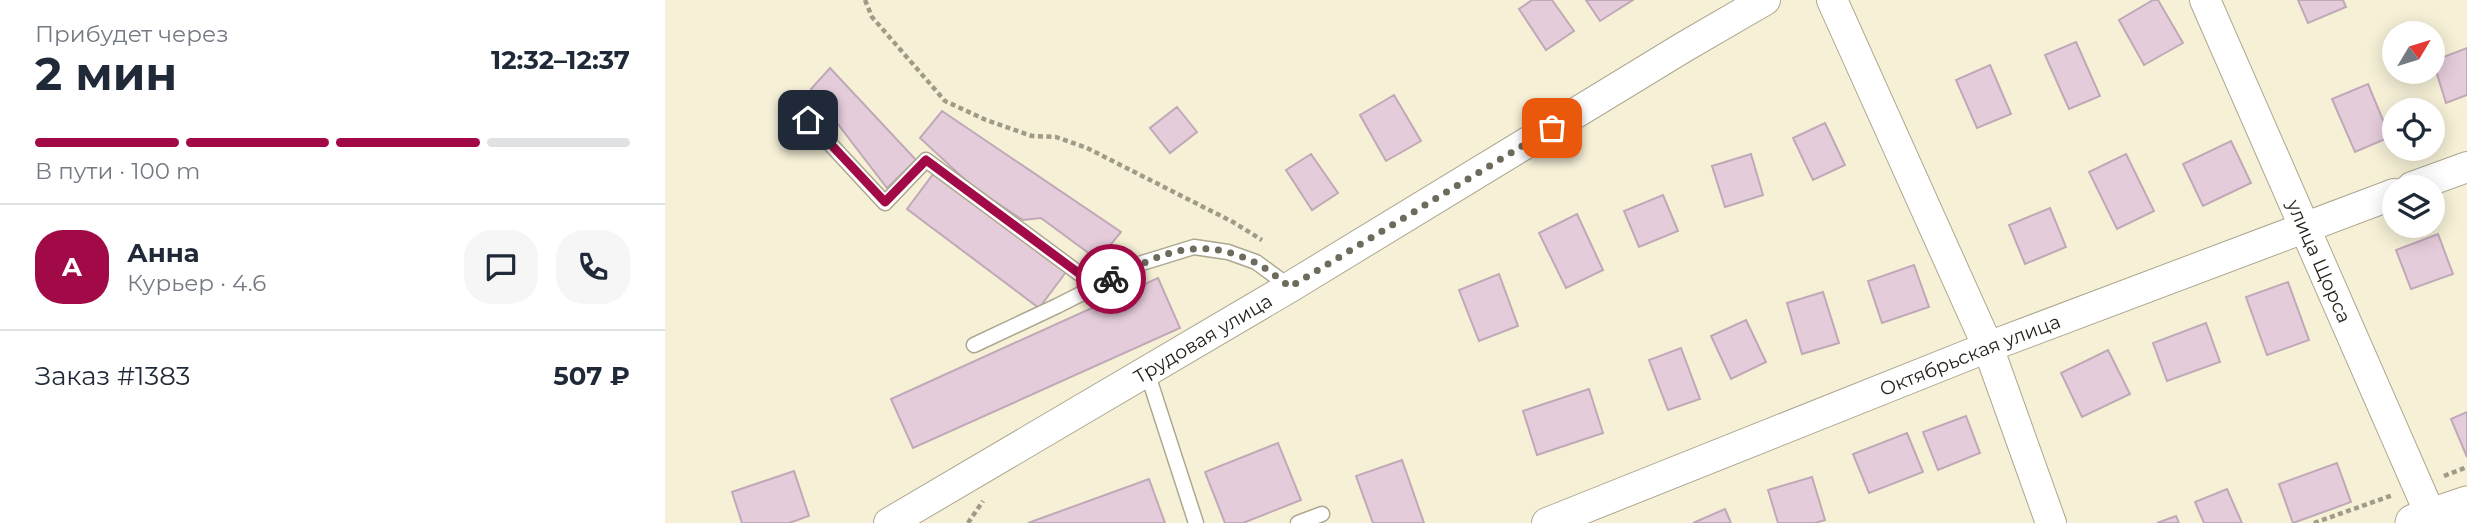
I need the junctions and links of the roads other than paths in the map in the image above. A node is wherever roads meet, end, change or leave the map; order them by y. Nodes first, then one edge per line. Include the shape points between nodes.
1 (1765, 0) edge
2 (1832, 0) edge
3 (2205, 0) edge
4 (808, 120) dead end
5 (2467, 167) edge
6 (2445, 175) edge
7 (2382, 198) edge
8 (2306, 227) junction
9 (1096, 286) junction
10 (1290, 287) junction
11 (974, 345) dead end
12 (1987, 347) junction
13 (1147, 372) junction
14 (2467, 505) edge
15 (1322, 514) dead end
16 (2427, 521) edge
17 (889, 523) edge
18 (1196, 523) edge
19 (1298, 523) edge
20 (1547, 523) edge
21 (2051, 523) edge

1 - 10 street, Трудовая улица
2 - 12 street
3 - 8 street, улица Щорса
4 - 9 lane via 885,202 926,160
5 - 6 street
7 - 8 street, Октябрьская улица
8 - 12 street, Октябрьская улица
8 - 16 street, улица Щорса
9 - 10 lane via 1142,263 1194,247 1256,262
9 - 11 lane
10 - 13 street, Трудовая улица
12 - 20 street, Октябрьская улица
12 - 21 street
13 - 17 street, Трудовая улица
13 - 18 lane
14 - 16 street
15 - 19 lane

